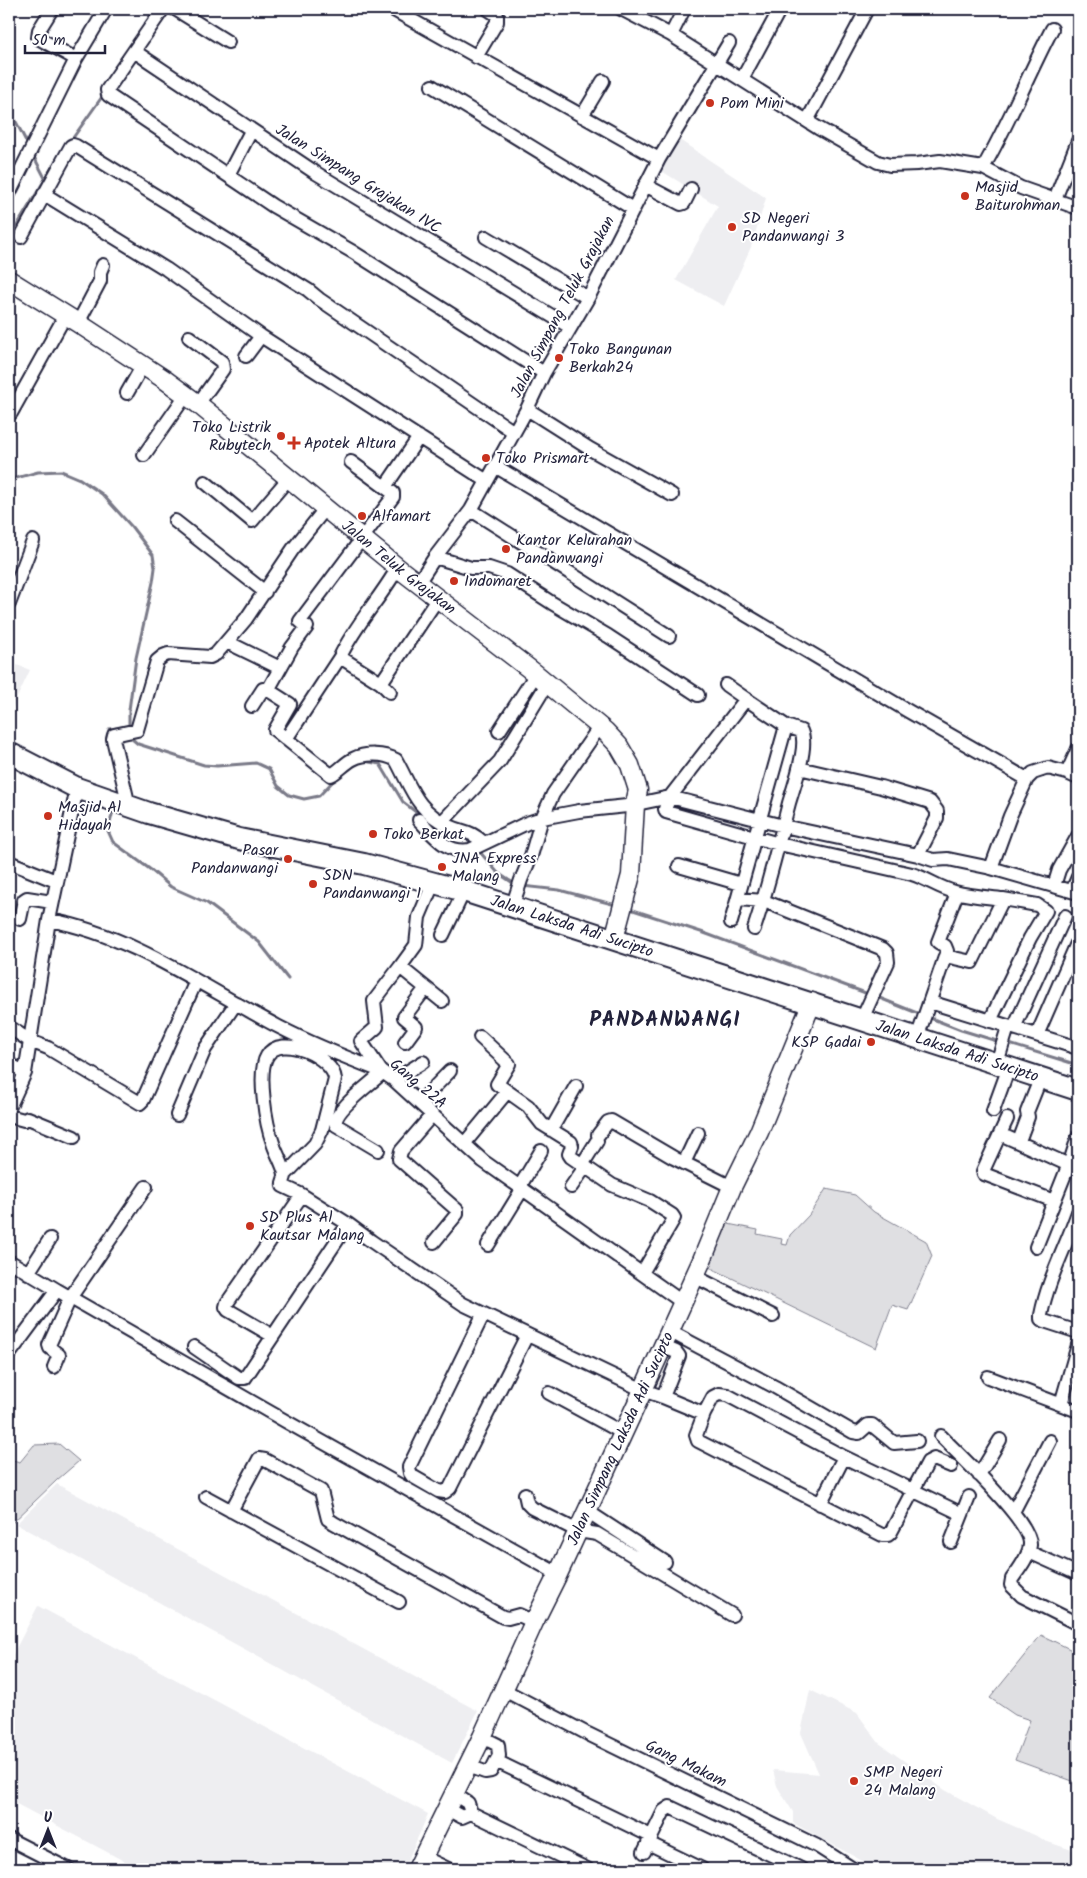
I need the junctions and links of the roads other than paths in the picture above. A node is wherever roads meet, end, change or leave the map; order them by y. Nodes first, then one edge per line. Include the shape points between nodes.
1 (52, 9) edge
2 (106, 9) edge
3 (163, 9) edge
4 (175, 9) edge
5 (392, 9) edge
6 (488, 9) edge
7 (621, 9) edge
8 (684, 9) edge
9 (780, 9) edge
10 (867, 9) edge
11 (1052, 29) dead end
12 (671, 35) junction
13 (228, 42) dead end
14 (729, 42) dead end
15 (134, 51) junction
16 (476, 57) junction
17 (76, 59) junction
18 (717, 64) junction
19 (742, 79) junction
20 (603, 81) dead end
21 (432, 86) dead end
22 (582, 116) junction
23 (807, 121) junction
24 (251, 131) junction
25 (1078, 141) edge
26 (659, 159) junction
27 (983, 168) junction
28 (228, 175) junction
29 (645, 185) junction
30 (691, 190) dead end
31 (9, 194) edge
32 (44, 194) junction
33 (1055, 199) junction
34 (1078, 208) edge
35 (634, 209) junction
36 (21, 237) dead end
37 (486, 238) dead end
38 (103, 265) dead end
39 (10, 285) edge
40 (588, 298) junction
41 (72, 319) junction
42 (570, 327) junction
43 (261, 336) junction
44 (190, 338) dead end
45 (246, 356) dead end
46 (143, 365) junction
47 (544, 373) junction
48 (127, 392) dead end
49 (192, 400) junction
50 (527, 409) junction
51 (11, 413) dead end
52 (514, 432) junction
53 (419, 437) junction
54 (144, 455) dead end
55 (350, 462) dead end
56 (495, 466) junction
57 (289, 478) junction
58 (487, 481) junction
59 (205, 482) dead end
60 (385, 487) junction
61 (672, 495) dead end
62 (324, 509) junction
63 (471, 510) junction
64 (174, 521) dead end
65 (363, 539) junction
66 (33, 541) dead end
67 (435, 557) junction
68 (394, 574) dead end
69 (418, 583) junction
70 (265, 592) junction
71 (438, 598) junction
72 (9, 604) edge
73 (669, 636) dead end
74 (227, 642) junction
75 (340, 657) junction
76 (280, 668) junction
77 (541, 679) junction
78 (726, 685) dead end
79 (268, 690) junction
80 (698, 695) dead end
81 (746, 699) junction
82 (252, 706) dead end
83 (786, 726) junction
84 (500, 731) dead end
85 (596, 732) dead end
86 (286, 739) junction
87 (1078, 749) edge
88 (9, 754) edge
89 (799, 768) junction
90 (1072, 775) edge
91 (1027, 779) junction
92 (77, 788) junction
93 (670, 797) junction
94 (635, 804) junction
95 (129, 806) junction
96 (542, 818) junction
97 (420, 820) dead end
98 (761, 820) junction
99 (442, 822) junction
100 (783, 826) junction
101 (1078, 837) edge
102 (756, 838) junction
103 (483, 844) junction
104 (779, 844) junction
105 (918, 855) junction
106 (933, 860) junction
107 (9, 862) edge
108 (679, 866) dead end
109 (991, 868) junction
110 (1078, 877) edge
111 (929, 879) junction
112 (56, 881) junction
113 (436, 883) junction
114 (741, 884) junction
115 (1054, 886) junction
116 (464, 891) junction
117 (1075, 892) edge
118 (517, 893) junction
119 (956, 893) junction
120 (738, 899) junction
121 (1003, 899) junction
122 (764, 901) junction
123 (52, 902) junction
124 (1065, 916) dead end
125 (20, 919) dead end
126 (49, 920) junction
127 (731, 922) dead end
128 (754, 929) dead end
129 (443, 935) dead end
130 (614, 939) junction
131 (1078, 941) edge
132 (945, 956) junction
133 (400, 966) junction
134 (196, 981) junction
135 (426, 988) junction
136 (442, 1001) dead end
137 (812, 1002) junction
138 (236, 1003) junction
139 (927, 1009) junction
140 (866, 1011) junction
141 (990, 1021) junction
142 (9, 1027) edge
143 (1009, 1030) junction
144 (1037, 1036) junction
145 (480, 1037) dead end
146 (917, 1038) junction
147 (30, 1041) junction
148 (405, 1042) dead end
149 (1078, 1048) edge
150 (1003, 1060) junction
151 (423, 1062) dead end
152 (9, 1064) edge
153 (450, 1071) dead end
154 (382, 1072) junction
155 (25, 1073) junction
156 (1041, 1077) junction
157 (394, 1080) junction
158 (576, 1086) dead end
159 (1078, 1090) edge
160 (507, 1092) junction
161 (419, 1102) junction
162 (9, 1108) edge
163 (993, 1111) dead end
164 (178, 1115) dead end
165 (432, 1115) junction
166 (9, 1116) edge
167 (1007, 1119) dead end
168 (551, 1130) junction
169 (698, 1132) dead end
170 (1000, 1134) junction
171 (74, 1137) dead end
172 (1078, 1137) edge
173 (1020, 1142) junction
174 (464, 1144) junction
175 (378, 1150) dead end
176 (541, 1151) dead end
177 (1073, 1162) edge
178 (684, 1163) junction
179 (583, 1166) junction
180 (285, 1175) junction
181 (146, 1187) dead end
182 (521, 1187) junction
183 (571, 1187) dead end
184 (732, 1187) junction
185 (302, 1195) junction
186 (1054, 1201) junction
187 (1078, 1212) edge
188 (348, 1224) junction
189 (50, 1239) dead end
190 (434, 1242) dead end
191 (488, 1245) dead end
192 (1036, 1247) dead end
193 (9, 1261) edge
194 (28, 1273) junction
195 (642, 1273) junction
196 (694, 1276) junction
197 (57, 1290) junction
198 (70, 1298) junction
199 (682, 1302) junction
200 (484, 1315) junction
201 (773, 1316) dead end
202 (1078, 1332) edge
203 (527, 1335) junction
204 (273, 1336) junction
205 (665, 1339) junction
206 (194, 1347) dead end
207 (11, 1352) dead end
208 (1077, 1353) edge
209 (54, 1367) dead end
210 (988, 1377) dead end
211 (643, 1390) junction
212 (549, 1393) dead end
213 (663, 1397) junction
214 (1061, 1404) junction
215 (1078, 1411) edge
216 (704, 1414) junction
217 (623, 1433) junction
218 (940, 1436) dead end
219 (1000, 1440) dead end
220 (917, 1441) dead end
221 (1050, 1441) dead end
222 (844, 1456) junction
223 (951, 1466) dead end
224 (979, 1475) junction
225 (913, 1489) junction
226 (525, 1494) dead end
227 (206, 1497) dead end
228 (969, 1497) dead end
229 (820, 1504) junction
230 (231, 1511) junction
231 (587, 1511) junction
232 (1013, 1512) junction
233 (962, 1514) junction
234 (578, 1531) junction
235 (951, 1542) dead end
236 (1029, 1552) junction
237 (665, 1562) dead end
238 (558, 1574) junction
239 (1078, 1574) edge
240 (399, 1602) dead end
241 (732, 1615) dead end
242 (534, 1622) junction
243 (1078, 1624) edge
244 (504, 1690) junction
245 (482, 1737) junction
246 (496, 1761) junction
247 (468, 1766) junction
248 (451, 1802) junction
249 (9, 1839) edge
250 (648, 1844) junction
251 (432, 1866) edge
252 (68, 1869) edge
253 (588, 1869) edge
254 (702, 1869) edge
255 (801, 1869) edge
256 (853, 1869) edge

1 - 17 street via 38,38
2 - 17 street
3 - 15 street
4 - 13 street
5 - 16 street
6 - 16 street via 497,15 497,22
7 - 12 street
8 - 12 street
9 - 19 street
10 - 23 street
11 - 27 street via 1003,134
12 - 18 street
14 - 18 street, Jalan Simpang Teluk Grajakan
15 - 24 street, Jalan Simpang Grajakan IVC
15 - 28 street via 107,90 108,95
16 - 22 street
17 - 31 street
18 - 19 street
18 - 26 street, Jalan Simpang Teluk Grajakan
19 - 23 street
20 - 22 street
21 - 35 street
22 - 26 street
23 - 27 street via 878,162 890,165 940,161
24 - 28 street
24 - 42 street, Jalan Simpang Grajakan IVC via 316,174
25 - 33 street
26 - 29 street, Jalan Simpang Teluk Grajakan
27 - 33 street via 1021,188
28 - 47 street
29 - 30 street via 681,204
29 - 35 street, Jalan Simpang Teluk Grajakan
32 - 36 street
32 - 43 street via 166,268
32 - 52 street via 73,144 308,290
33 - 34 street
35 - 40 street, Jalan Simpang Teluk Grajakan
37 - 40 street
38 - 41 street via 100,281
39 - 41 street, Jalan Teluk Grajakan
40 - 42 street, Jalan Simpang Teluk Grajakan
41 - 46 street, Jalan Teluk Grajakan
41 - 51 street
42 - 47 street, Jalan Simpang Teluk Grajakan
43 - 45 street
43 - 53 street
44 - 49 street via 222,362 223,367
46 - 48 street
46 - 49 street, Jalan Teluk Grajakan
47 - 50 street, Jalan Simpang Teluk Grajakan
49 - 54 street
49 - 57 street, Jalan Teluk Grajakan
50 - 52 street, Jalan Simpang Teluk Grajakan
50 - 61 street via 590,450
52 - 56 street, Jalan Simpang Teluk Grajakan
53 - 58 street
53 - 60 street
55 - 60 street
56 - 58 street, Jalan Simpang Teluk Grajakan
56 - 91 street
57 - 59 street via 252,521
57 - 62 street, Jalan Teluk Grajakan
58 - 63 street, Jalan Simpang Teluk Grajakan
60 - 65 street via 394,497
62 - 65 street, Jalan Teluk Grajakan
62 - 70 street via 292,549
63 - 67 street, Jalan Simpang Teluk Grajakan
63 - 73 street
64 - 70 street
65 - 69 street, Jalan Teluk Grajakan
65 - 76 street via 300,621 307,627
66 - 72 street
67 - 69 street, Jalan Simpang Teluk Grajakan
67 - 80 street via 507,574
68 - 75 street
69 - 71 street, Jalan Teluk Grajakan
70 - 74 street
71 - 75 street via 385,688
71 - 77 street, Jalan Teluk Grajakan
74 - 76 street
74 - 95 street via 210,657 168,654 157,661 137,730 114,735
75 - 86 street
76 - 79 street
77 - 84 street
77 - 94 street, Jalan Teluk Grajakan via 605,731 625,754 638,790
77 - 99 street via 500,761
78 - 81 street
79 - 82 street via 263,689
79 - 86 street via 290,704 275,730
81 - 83 street
81 - 93 street
83 - 89 street via 801,731 803,737
83 - 98 street
85 - 96 street via 560,783
86 - 99 street via 331,775 362,756 391,757 399,765 414,797
87 - 90 street
88 - 92 main road, Jalan Laksda Adi Sucipto
89 - 100 street
89 - 105 street via 930,802 937,811 937,818
90 - 91 street via 1048,768 1032,773
91 - 109 street
92 - 95 main road, Jalan Laksda Adi Sucipto
92 - 112 street
93 - 94 street
93 - 98 street
93 - 102 street via 665,809 669,814
94 - 96 street
94 - 130 street, Jalan Teluk Grajakan via 631,875
95 - 113 main road, Jalan Laksda Adi Sucipto via 239,839 364,864
96 - 103 street
96 - 118 street
97 - 103 street via 454,850 470,850
98 - 100 street
98 - 102 street
99 - 103 street via 467,831
100 - 104 street
100 - 105 street
101 - 115 street via 1059,870
102 - 104 street
102 - 114 street
104 - 111 street
104 - 122 street
105 - 106 street
106 - 109 street via 948,859
106 - 111 street via 933,877
107 - 112 street
108 - 114 street
109 - 115 street
110 - 117 street
111 - 119 street via 937,886
112 - 123 street
113 - 116 main road, Jalan Laksda Adi Sucipto
113 - 133 street via 419,917 416,945
114 - 120 street
115 - 117 street
116 - 118 main road, Jalan Laksda Adi Sucipto
116 - 129 street
118 - 130 main road, Jalan Laksda Adi Sucipto
119 - 121 street
119 - 132 street via 938,942 946,948
120 - 122 street
120 - 127 street
121 - 132 street via 972,962
121 - 141 street via 1037,905 1046,911
122 - 128 street
122 - 140 street via 883,948 888,962
123 - 125 street via 27,898
123 - 126 street
124 - 143 street
126 - 134 street, Gang 22A via 104,934
126 - 147 street
130 - 137 main road, Jalan Laksda Adi Sucipto
131 - 144 street
132 - 139 street
133 - 135 street
133 - 154 street via 374,1002 377,1027 360,1041
134 - 138 street, Gang 22A
134 - 147 street via 140,1103 48,1048
135 - 136 street
135 - 148 street via 404,1018 416,1027
137 - 140 main road, Jalan Laksda Adi Sucipto
137 - 184 street, Jalan Simpang Laksda Adi Sucipto via 759,1132
138 - 154 street, Gang 22A via 281,1028
138 - 164 street via 205,1049
139 - 141 street
139 - 146 street
140 - 146 main road, Jalan Laksda Adi Sucipto
141 - 143 street
142 - 147 street
143 - 144 street
143 - 150 street
144 - 149 street
145 - 160 street via 509,1064 497,1084
146 - 150 main road, Jalan Laksda Adi Sucipto
147 - 155 street
150 - 156 main road, Jalan Laksda Adi Sucipto
150 - 163 street
151 - 157 street
152 - 155 street
153 - 161 street
154 - 157 street, Gang 22A
154 - 175 street via 335,1120 336,1125
155 - 162 street
156 - 159 main road, Jalan Laksda Adi Sucipto
156 - 173 street via 1027,1112
157 - 161 street, Gang 22A
158 - 168 street
160 - 168 street via 528,1106
160 - 174 street
161 - 165 street, Gang 22A
165 - 174 street, Gang 22A
165 - 190 street via 401,1151 399,1159 457,1210
166 - 171 street via 28,1118
167 - 170 street
168 - 179 street via 571,1142 569,1155
169 - 178 street
170 - 173 street
170 - 186 street via 983,1173
172 - 177 street
173 - 177 street
174 - 182 street, Gang 22A
176 - 182 street
177 - 186 street
178 - 179 street via 611,1121 597,1138
178 - 184 street
179 - 183 street
179 - 195 street via 612,1185 650,1201 673,1217
180 - 180 street via 315,1144 322,1130 335,1079 332,1071 317,1057 287,1045 267,1055 261,1081 271,1140
180 - 185 street via 283,1186
181 - 198 street
182 - 191 street
182 - 195 street, Gang 22A
184 - 196 street, Jalan Simpang Laksda Adi Sucipto
185 - 188 street
185 - 204 street via 226,1307
186 - 192 street
187 - 202 street via 1066,1247 1054,1269 1041,1315 1044,1321
188 - 200 street via 451,1297
188 - 204 street
189 - 194 street
193 - 194 street
194 - 197 street
195 - 199 street, Gang 22A
196 - 199 street, Jalan Simpang Laksda Adi Sucipto
196 - 201 street
197 - 198 street
197 - 207 street
198 - 209 street via 49,1345 59,1356
198 - 238 street
199 - 205 street, Jalan Simpang Laksda Adi Sucipto
200 - 203 street
200 - 203 street via 409,1467 412,1476 438,1492 446,1492 450,1488
203 - 211 street
204 - 206 street via 243,1379
205 - 211 street, Jalan Simpang Laksda Adi Sucipto
205 - 213 street via 679,1356
205 - 220 street via 775,1387 853,1432 860,1433 872,1425 894,1444
208 - 214 street
210 - 214 street
211 - 213 street
211 - 217 street, Jalan Simpang Laksda Adi Sucipto
212 - 217 street
213 - 216 street
214 - 215 street
216 - 222 street via 713,1397 726,1395
216 - 229 street via 696,1435 700,1443
217 - 231 street, Jalan Simpang Laksda Adi Sucipto
218 - 224 street
219 - 224 street
221 - 232 street
222 - 225 street
222 - 229 street
223 - 225 street via 934,1459 929,1461
224 - 232 street
225 - 229 street via 895,1526 885,1536
225 - 233 street
226 - 234 street via 532,1508
227 - 230 street
228 - 233 street
230 - 240 street
230 - 242 street via 259,1459 265,1460 321,1491 328,1519 334,1523 503,1617 519,1615
231 - 234 street, Jalan Simpang Laksda Adi Sucipto
231 - 237 street
232 - 236 street via 1028,1534
233 - 235 street
234 - 238 street, Jalan Simpang Laksda Adi Sucipto
234 - 241 street via 597,1534
236 - 239 street
236 - 243 street via 1011,1585 1022,1596
238 - 242 street, Jalan Simpang Laksda Adi Sucipto
242 - 244 street, Jalan Simpang Laksda Adi Sucipto
244 - 245 street, Jalan Simpang Laksda Adi Sucipto
244 - 256 street, Gang Makam via 817,1846
245 - 246 street via 498,1745
245 - 247 street, Jalan Simpang Laksda Adi Sucipto
246 - 247 street via 490,1771 485,1772
246 - 250 street
247 - 248 street, Jalan Simpang Laksda Adi Sucipto
248 - 251 street, Jalan Simpang Laksda Adi Sucipto
248 - 253 street via 468,1803 471,1813
249 - 252 street
250 - 254 street
250 - 255 street via 666,1808 673,1807

